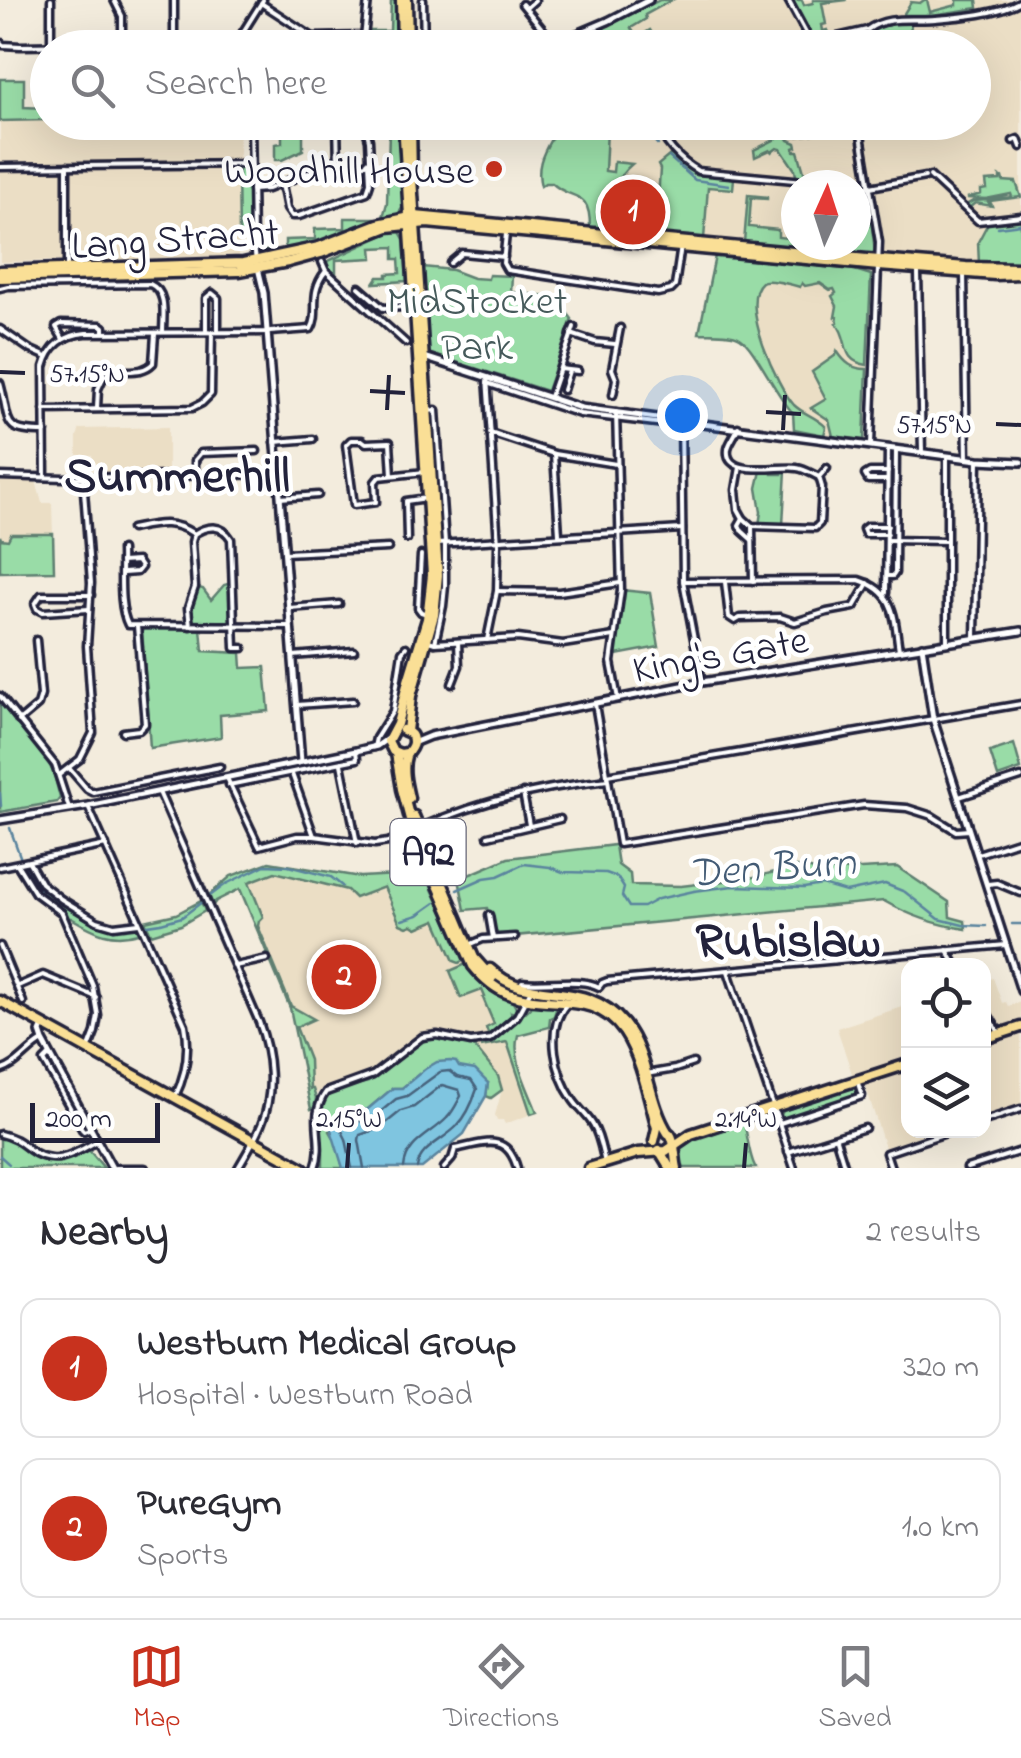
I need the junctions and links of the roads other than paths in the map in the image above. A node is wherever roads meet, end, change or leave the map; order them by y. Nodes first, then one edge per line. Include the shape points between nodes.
1 (50, 0) edge
2 (114, 0) edge
3 (174, 0) edge
4 (368, 0) edge
5 (404, 0) edge
6 (423, 0) edge
7 (535, 0) edge
8 (649, 0) edge
9 (788, 0) edge
10 (1021, 1) edge
11 (262, 2) edge
12 (51, 30) edge
13 (122, 30) edge
14 (174, 30) edge
15 (243, 30) edge
16 (304, 30) edge
17 (365, 30) edge
18 (405, 30) edge
19 (424, 30) edge
20 (544, 30) edge
21 (583, 30) edge
22 (803, 30) edge
23 (867, 30) edge
24 (1, 46) edge
25 (30, 46) edge
26 (251, 140) edge
27 (337, 140) edge
28 (369, 140) edge
29 (408, 140) edge
30 (665, 140) edge
31 (862, 140) edge
32 (1012, 141) dead end
33 (1021, 147) edge
34 (369, 162) junction
35 (252, 164) junction
36 (338, 164) junction
37 (67, 166) junction
38 (0, 168) edge
39 (867, 170) edge
40 (781, 179) edge
41 (282, 184) junction
42 (871, 187) edge
43 (252, 190) junction
44 (871, 195) edge
45 (1021, 216) edge
46 (412, 220) junction
47 (506, 228) junction
48 (681, 244) junction
49 (504, 256) junction
50 (322, 262) dead end
51 (450, 263) dead end
52 (879, 263) junction
53 (257, 265) junction
54 (918, 269) junction
55 (326, 271) junction
56 (1021, 271) edge
57 (67, 272) junction
58 (964, 273) junction
59 (0, 275) edge
60 (359, 286) dead end
61 (0, 288) edge
62 (414, 300) junction
63 (405, 307) junction
64 (414, 317) junction
65 (574, 326) dead end
66 (0, 328) edge
67 (620, 328) dead end
68 (104, 332) junction
69 (155, 332) junction
70 (163, 332) junction
71 (212, 332) junction
72 (267, 332) junction
73 (571, 334) junction
74 (63, 339) junction
75 (406, 343) dead end
76 (617, 344) junction
77 (421, 356) junction
78 (47, 357) junction
79 (560, 369) junction
80 (578, 370) dead end
81 (569, 371) junction
82 (487, 380) junction
83 (0, 382) edge
84 (563, 390) dead end
85 (613, 395) dead end
86 (550, 397) junction
87 (97, 408) junction
88 (44, 410) junction
89 (428, 411) junction
90 (616, 416) junction
91 (681, 423) junction
92 (738, 427) junction
93 (44, 432) junction
94 (490, 432) junction
95 (313, 439) dead end
96 (276, 442) junction
97 (871, 446) junction
98 (888, 448) junction
99 (896, 449) junction
100 (256, 451) dead end
101 (922, 452) junction
102 (554, 454) junction
103 (947, 456) junction
104 (967, 459) junction
105 (978, 460) junction
106 (1021, 462) edge
107 (618, 464) junction
108 (740, 467) junction
109 (827, 468) dead end
110 (426, 472) junction
111 (888, 472) junction
112 (278, 474) junction
113 (0, 476) edge
114 (45, 476) junction
115 (195, 476) junction
116 (392, 476) junction
117 (819, 477) junction
118 (83, 478) junction
119 (888, 480) junction
120 (318, 495) dead end
121 (431, 497) junction
122 (280, 498) junction
123 (743, 518) junction
124 (752, 526) junction
125 (888, 526) junction
126 (131, 529) dead end
127 (682, 530) junction
128 (620, 533) junction
129 (194, 534) junction
130 (559, 536) junction
131 (888, 537) junction
132 (407, 540) dead end
133 (496, 540) junction
134 (752, 540) junction
135 (896, 540) junction
136 (947, 541) junction
137 (441, 543) junction
138 (388, 548) dead end
139 (121, 550) dead end
140 (284, 553) junction
141 (421, 554) dead end
142 (122, 562) junction
143 (122, 573) junction
144 (887, 576) junction
145 (683, 582) junction
146 (724, 582) junction
147 (752, 582) junction
148 (620, 583) junction
149 (868, 583) junction
150 (497, 591) junction
151 (885, 594) junction
152 (90, 595) junction
153 (339, 604) dead end
154 (289, 608) junction
155 (90, 609) junction
156 (431, 614) junction
157 (235, 625) junction
158 (138, 626) junction
159 (190, 626) junction
160 (290, 626) junction
161 (1021, 631) edge
162 (614, 636) junction
163 (975, 638) junction
164 (487, 640) junction
165 (428, 641) junction
166 (35, 642) dead end
167 (458, 642) junction
168 (947, 642) junction
169 (922, 646) junction
170 (406, 647) dead end
171 (243, 648) dead end
172 (354, 650) dead end
173 (899, 650) junction
174 (293, 656) junction
175 (702, 682) junction
176 (452, 684) dead end
177 (0, 696) edge
178 (618, 699) junction
179 (353, 700) dead end
180 (297, 704) junction
181 (595, 704) junction
182 (1021, 704) edge
183 (934, 719) junction
184 (19, 721) junction
185 (122, 732) dead end
186 (392, 734) junction
187 (410, 736) junction
188 (376, 747) junction
189 (394, 751) junction
190 (356, 752) junction
191 (407, 753) junction
192 (301, 762) junction
193 (341, 762) junction
194 (220, 767) dead end
195 (69, 768) junction
196 (212, 769) junction
197 (292, 772) junction
198 (59, 775) junction
199 (608, 777) junction
200 (1021, 777) edge
201 (214, 780) junction
202 (228, 781) junction
203 (159, 791) junction
204 (522, 793) junction
205 (959, 797) junction
206 (88, 806) junction
207 (68, 808) junction
208 (560, 819) dead end
209 (0, 820) edge
210 (529, 825) junction
211 (420, 829) junction
212 (969, 830) junction
213 (314, 836) junction
214 (488, 836) dead end
215 (1021, 840) edge
216 (357, 843) junction
217 (106, 845) junction
218 (976, 854) junction
219 (28, 862) junction
220 (18, 864) junction
221 (0, 868) edge
222 (447, 872) dead end
223 (987, 885) junction
224 (1021, 893) edge
225 (488, 915) dead end
226 (140, 922) junction
227 (515, 937) dead end
228 (493, 938) junction
229 (1006, 945) junction
230 (0, 946) edge
231 (470, 946) junction
232 (947, 950) junction
233 (952, 958) edge
234 (267, 959) dead end
235 (234, 966) junction
236 (728, 970) junction
237 (1018, 971) edge
238 (522, 982) dead end
239 (18, 986) junction
240 (599, 987) junction
241 (1021, 990) edge
242 (529, 994) junction
243 (512, 996) junction
244 (96, 998) junction
245 (0, 1000) edge
246 (23, 1002) dead end
247 (569, 1002) junction
248 (599, 1003) junction
249 (522, 1008) junction
250 (991, 1019) edge
251 (43, 1024) junction
252 (1021, 1027) edge
253 (1000, 1034) junction
254 (991, 1037) edge
255 (43, 1041) junction
256 (88, 1050) junction
257 (693, 1062) dead end
258 (901, 1066) edge
259 (0, 1071) edge
260 (646, 1074) junction
261 (857, 1080) junction
262 (174, 1097) junction
263 (774, 1107) junction
264 (1021, 1109) edge
265 (991, 1119) edge
266 (780, 1123) junction
267 (866, 1128) dead end
268 (669, 1133) junction
269 (0, 1134) edge
270 (691, 1134) junction
271 (656, 1138) junction
272 (836, 1138) junction
273 (931, 1138) edge
274 (253, 1140) junction
275 (97, 1141) junction
276 (673, 1146) junction
277 (661, 1151) junction
278 (1021, 1151) edge
279 (638, 1152) junction
280 (788, 1152) junction
281 (605, 1163) junction
282 (114, 1168) edge
283 (145, 1168) edge
284 (238, 1168) edge
285 (303, 1168) edge
286 (315, 1168) edge
287 (444, 1168) edge
288 (518, 1168) edge
289 (589, 1168) edge
290 (674, 1168) edge
291 (794, 1168) edge
292 (845, 1168) edge
293 (891, 1168) edge
294 (967, 1168) edge

1 - 12 street
2 - 13 street
3 - 14 street
4 - 17 street
5 - 18 main road
6 - 19 street
7 - 20 street via 524,6
8 - 21 street
9 - 22 street
10 - 23 street via 938,18 894,18
11 - 15 street
11 - 16 street
24 - 25 street
26 - 35 street
27 - 36 street
28 - 34 street
29 - 46 main road, A92
30 - 40 street via 698,171
31 - 39 street
32 - 33 street
34 - 36 street
34 - 41 street via 367,192 299,216 288,212
35 - 37 street
35 - 43 street
36 - 41 street
37 - 38 street
37 - 57 street
41 - 43 street
42 - 45 street via 928,176 978,221
43 - 53 street
44 - 52 street
46 - 47 main road
46 - 53 main road, Lang Stracht
46 - 62 main road, A92
46 - 77 main road, A92
47 - 48 main road
47 - 49 street
48 - 49 street via 677,281 665,292 511,271
48 - 52 main road
49 - 51 street via 462,254
50 - 55 street
52 - 54 main road
52 - 56 main road
52 - 97 street
53 - 57 main road, Lang Stracht
53 - 72 street
54 - 58 main road
54 - 101 street
55 - 72 street via 313,298 314,328
55 - 75 street
56 - 58 main road
57 - 59 main road, Lang Stracht
58 - 104 street
60 - 63 street via 383,308
61 - 70 street via 150,284 163,299
62 - 63 street
62 - 64 main road, A92
63 - 64 street
64 - 77 main road, A92
65 - 73 street
66 - 78 street
67 - 76 street
68 - 69 street
68 - 74 street
68 - 74 street via 101,325 61,324 56,327
69 - 70 street
69 - 87 street via 153,363 104,376
70 - 71 street
71 - 71 street via 206,298 212,293 218,298
71 - 72 street
71 - 87 street via 212,384 202,404
72 - 96 street
73 - 76 street
73 - 79 street
74 - 78 street
76 - 85 street
77 - 82 street
77 - 89 main road, A92
77 - 110 main road, A92
78 - 88 street
79 - 81 street
79 - 86 street
80 - 81 street
81 - 84 street
82 - 86 street
82 - 90 street via 580,414
82 - 94 street
83 - 93 street via 10,428
86 - 90 street
87 - 88 street
88 - 93 street
89 - 121 main road, A92
89 - 137 street via 436,410
90 - 91 street
90 - 107 street
91 - 92 street
91 - 127 street
92 - 97 street
92 - 108 street via 728,450
93 - 114 street
94 - 102 street
94 - 133 street
95 - 96 street
96 - 112 street
97 - 98 street
98 - 99 street
98 - 111 street
99 - 101 street
99 - 135 street
100 - 115 street via 201,453
101 - 103 street
102 - 107 street
102 - 130 street
103 - 104 street
103 - 136 street
104 - 105 street
105 - 106 street
105 - 163 street
107 - 128 street
108 - 117 street via 796,468
108 - 123 street via 736,490
109 - 117 street
110 - 116 street
110 - 121 main road, A92
111 - 119 street
111 - 119 street via 865,476
112 - 115 street
112 - 122 street
113 - 114 street
114 - 118 street
115 - 118 street
116 - 116 street via 376,479 376,502 354,505 346,445 390,442
117 - 124 street via 822,515 815,528
118 - 152 street
119 - 125 street
120 - 122 street
121 - 132 street via 406,501
121 - 137 main road, A92
121 - 156 main road, A92
122 - 140 street
123 - 124 street
123 - 134 street via 742,531
124 - 134 street
125 - 131 street
125 - 131 street via 863,529
126 - 129 street via 172,523
127 - 128 street
127 - 145 street
128 - 130 street
128 - 148 street
129 - 157 street via 219,528 231,539
129 - 159 street
130 - 133 street
131 - 135 street
131 - 144 street
133 - 137 street
133 - 150 street
134 - 147 street
135 - 136 street
135 - 144 street via 895,573
136 - 168 street
137 - 156 main road, A92
137 - 165 street via 443,606
138 - 140 street
139 - 142 street
140 - 154 street
141 - 156 street via 418,608
142 - 143 street
142 - 143 street via 141,566
143 - 158 street via 125,622
144 - 151 street
145 - 146 street
145 - 175 street
146 - 147 street
146 - 149 street via 735,621 796,622 854,607
147 - 149 street
148 - 150 street via 559,592
148 - 162 street
149 - 151 street
150 - 164 street
151 - 173 street
152 - 155 street
152 - 155 street via 41,595 35,604 43,612
153 - 154 street
154 - 160 street
155 - 195 street via 93,733
156 - 165 main road, A92
157 - 159 street
157 - 160 street
157 - 171 street via 235,648
158 - 159 street
158 - 185 street via 145,724
160 - 174 street
161 - 163 street, King's Gate
162 - 164 street via 563,644
162 - 178 street
163 - 168 street, King's Gate
164 - 167 street
165 - 167 street
165 - 186 main road, A92
165 - 187 main road, A92 via 411,696
166 - 184 street via 41,696
167 - 176 street
168 - 169 street, King's Gate
169 - 173 street, King's Gate
169 - 183 street
170 - 188 street via 394,711
172 - 174 street
173 - 175 street, King's Gate
174 - 180 street
175 - 178 street, King's Gate
177 - 184 street
178 - 181 street, King's Gate
179 - 180 street
180 - 192 street
181 - 187 street, King's Gate
181 - 199 street
182 - 183 street
183 - 199 street
183 - 205 street
184 - 198 street
186 - 187 main road via 402,729
186 - 188 street
186 - 189 main road, A92
187 - 191 main road, A92
188 - 189 street
188 - 190 street
189 - 191 main road
189 - 211 main road, A92
190 - 192 street
190 - 193 street via 357,759
191 - 211 main road, A92 via 407,788
192 - 202 street
193 - 197 street
193 - 216 street
194 - 196 street
195 - 196 street via 93,792
195 - 198 street
196 - 201 street
197 - 202 street
197 - 213 street
198 - 207 street
199 - 204 street
199 - 212 street via 619,844 864,805 907,808 956,831
200 - 205 street
201 - 202 street
201 - 203 street
202 - 213 street via 256,845
203 - 206 street
203 - 235 street
204 - 210 street
204 - 211 street
205 - 212 street
206 - 207 street
206 - 217 street
207 - 209 street
208 - 210 street
210 - 214 street
211 - 216 street via 388,842
211 - 222 street
211 - 231 main road, A92
211 - 243 main road, A92 via 472,966
212 - 218 street
213 - 216 street
215 - 218 street
217 - 219 street
217 - 226 street
218 - 223 street
219 - 220 street
219 - 226 street via 41,884 97,921
220 - 221 street
220 - 244 street via 35,893 62,913
223 - 224 street
223 - 229 street
225 - 228 street
226 - 262 street via 187,1034 186,1064
227 - 228 street
228 - 231 street
229 - 232 street
229 - 237 street
230 - 239 street
231 - 242 main road via 488,976
232 - 233 street
232 - 236 street
234 - 235 street
235 - 274 street via 269,1065 267,1106
236 - 240 street
236 - 263 street
237 - 241 street
238 - 240 street
239 - 244 street via 42,975
239 - 246 street
240 - 248 street
242 - 243 main road, A92
242 - 247 main road, A92
242 - 248 main road, A92 via 573,994
242 - 249 street
243 - 249 street
244 - 256 street via 98,1024
245 - 251 main road
247 - 271 main road, A92 via 606,1014 622,1030
247 - 281 street via 555,1021 559,1072 594,1126
248 - 260 main road, A92 via 630,1031
249 - 286 street via 490,1039 422,1036 373,1075 326,1092 317,1110
250 - 253 street
251 - 255 street
251 - 256 main road
252 - 253 main road
253 - 254 main road
255 - 259 street
255 - 275 street
256 - 262 main road
257 - 260 street
258 - 261 main road
260 - 268 main road, A92
261 - 263 main road
261 - 266 street via 862,1096
262 - 274 main road
263 - 266 street
263 - 270 main road
264 - 265 street
266 - 280 street
267 - 272 street
268 - 270 main road
268 - 271 main road
268 - 276 main road, A92
269 - 275 street via 46,1159 66,1158
270 - 276 main road
271 - 277 main road, A92
271 - 279 main road
272 - 280 street
272 - 292 street
273 - 293 street via 886,1153
274 - 284 street
274 - 285 main road
275 - 282 street
276 - 277 main road
276 - 290 main road, A92
277 - 279 main road
277 - 290 main road, A92
278 - 294 street
279 - 281 main road
280 - 291 street
281 - 289 main road
282 - 283 street
287 - 288 street via 456,1149 492,1142 512,1152

